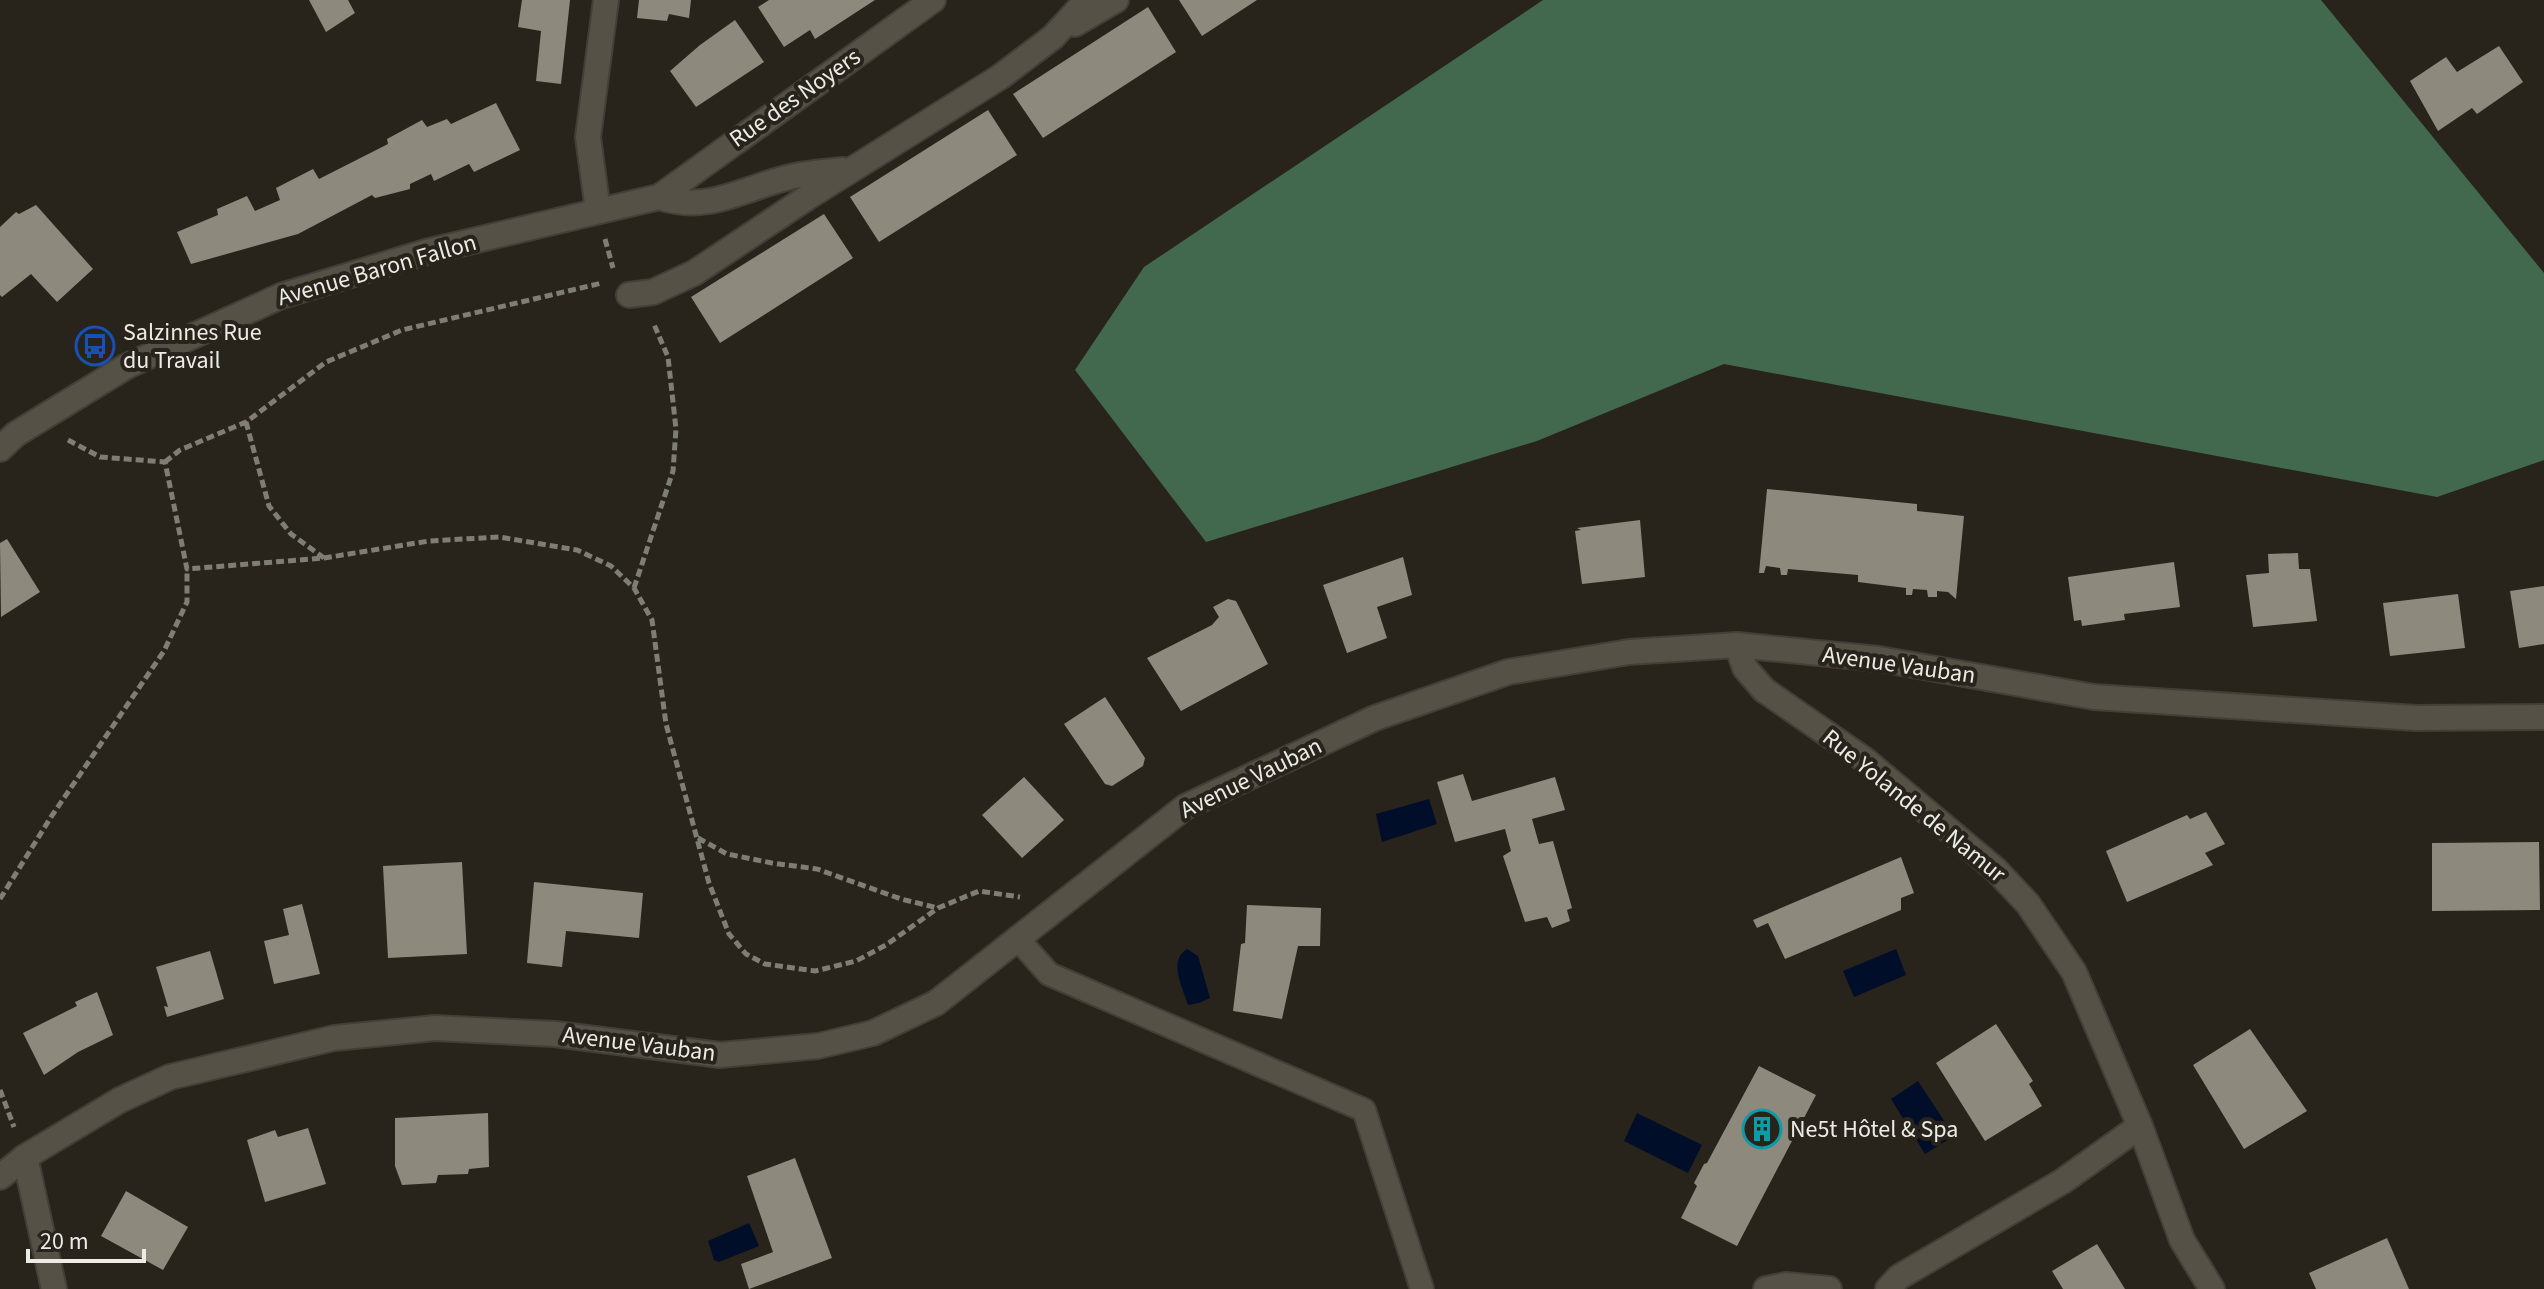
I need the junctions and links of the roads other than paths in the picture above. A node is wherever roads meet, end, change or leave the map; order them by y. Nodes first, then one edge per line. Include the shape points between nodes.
1 (606, 0) edge
2 (933, 0) edge
3 (1087, 0) edge
4 (1116, 0) edge
5 (1053, 37) junction
6 (852, 169) junction
7 (659, 197) junction
8 (598, 211) junction
9 (629, 295) road end
10 (0, 449) edge
11 (1737, 645) junction
12 (2544, 717) edge
13 (1017, 938) junction
14 (2140, 1126) junction
15 (25, 1157) junction
16 (0, 1177) edge
17 (54, 1289) edge
18 (1422, 1289) edge
19 (1766, 1289) edge
20 (1829, 1289) edge
21 (1888, 1289) edge
22 (2212, 1289) edge

1 - 8 street via 588,137
2 - 7 street, Rue des Noyers
3 - 5 street, Rue des Noyers
4 - 5 street, Rue des Noyers
5 - 6 street, Rue des Noyers via 1000,77
6 - 7 street, Rue des Noyers via 789,177 711,203
6 - 9 street, Rue des Noyers via 694,273 653,292
7 - 8 street, Rue des Noyers
8 - 10 street, Avenue Baron Fallon via 426,252 281,296 127,366
11 - 12 street, Avenue Vauban via 1879,659 2094,697 2416,718
11 - 13 street, Avenue Vauban via 1629,652 1508,672 1375,718 1185,807
11 - 14 street, Rue Yolande de Namur via 1745,668 1764,690 1865,760 1985,860 2028,904 2074,972
13 - 15 street, Avenue Vauban via 936,1003 873,1033 818,1046 720,1055 555,1034 435,1028 334,1038 170,1077 120,1100
13 - 18 lane via 1049,974 1364,1110
14 - 21 street via 2063,1181 1899,1277
14 - 22 street, Rue Yolande de Namur via 2182,1240
15 - 16 street, Avenue Vauban
15 - 17 street
19 - 20 street

